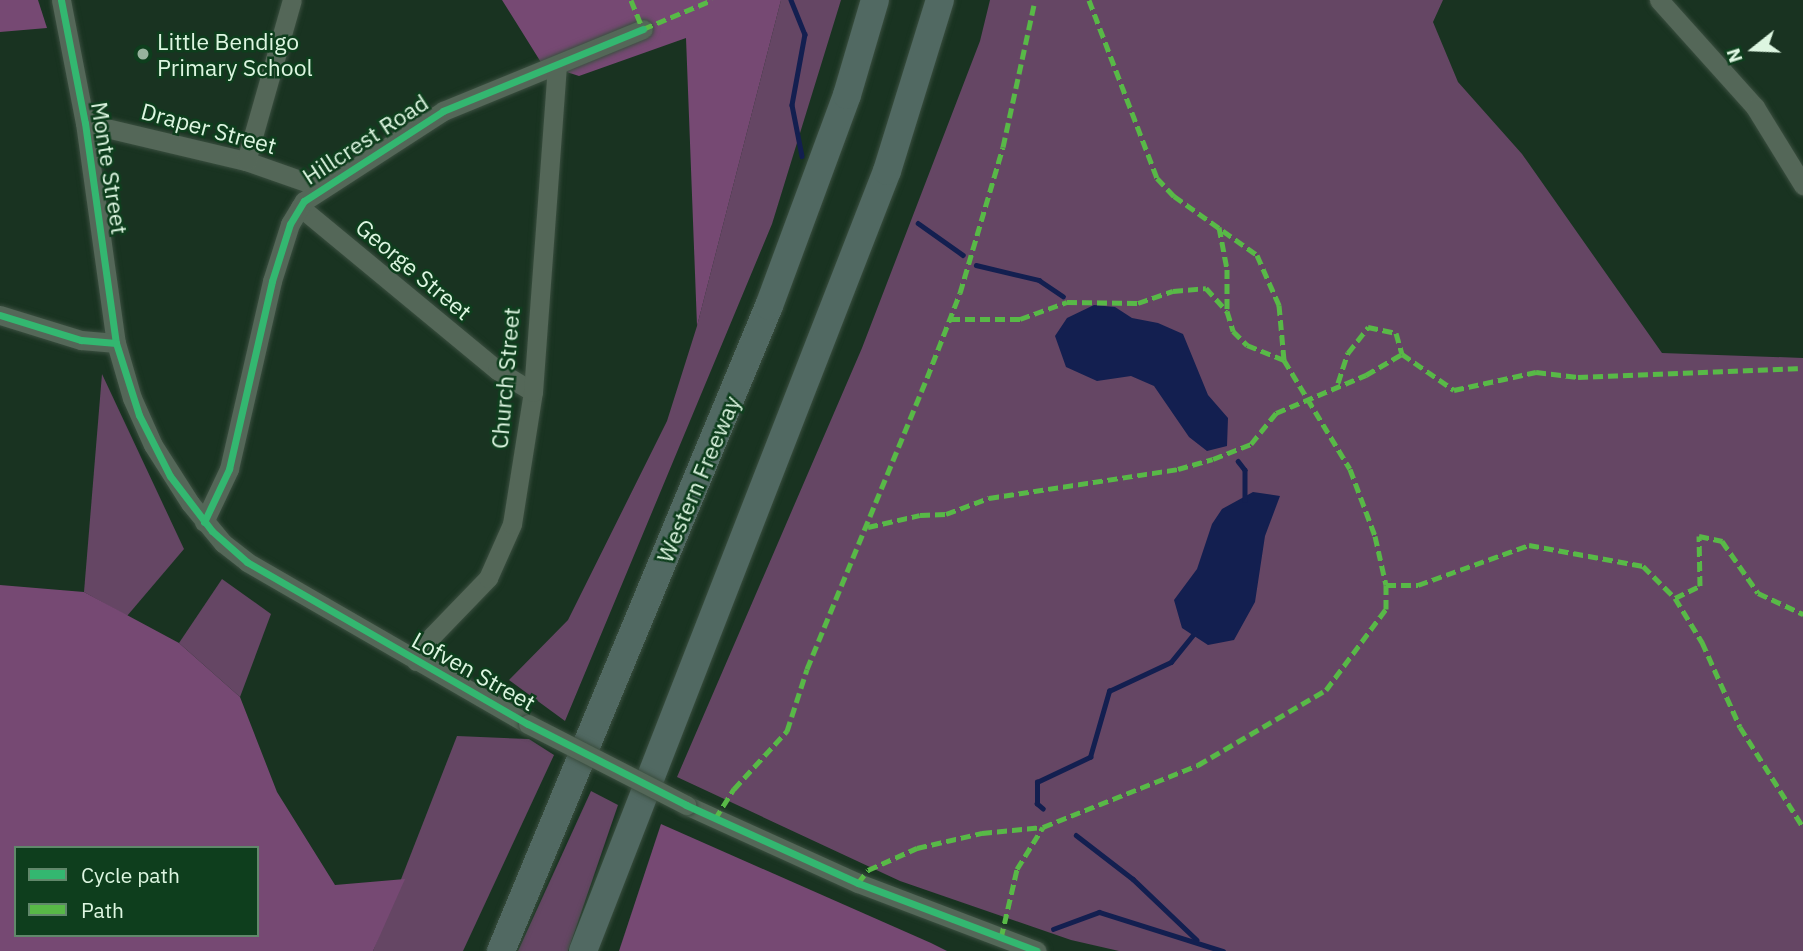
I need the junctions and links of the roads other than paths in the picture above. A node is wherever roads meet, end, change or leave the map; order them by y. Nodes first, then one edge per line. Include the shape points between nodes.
1 (61, 0) edge
2 (292, 0) edge
3 (874, 0) edge
4 (940, 0) edge
5 (1659, 0) edge
6 (643, 29) dead end
7 (557, 67) junction
8 (85, 123) junction
9 (246, 161) junction
10 (1803, 185) edge
11 (320, 187) junction
12 (300, 207) junction
13 (0, 315) edge
14 (116, 343) junction
15 (533, 392) junction
16 (204, 522) junction
17 (416, 661) junction
18 (501, 951) edge
19 (583, 951) edge
20 (1037, 951) edge

1 - 8 street, Monte Street
2 - 9 street
3 - 18 highway, Western Freeway via 847,95 769,306
4 - 19 highway via 887,171
5 - 10 street via 1755,107
6 - 7 street, Hillcrest Road
7 - 11 street, Hillcrest Road via 501,83 443,111
7 - 15 street, Church Street
8 - 9 street, Draper Street
8 - 14 street, Monte Street
9 - 11 street, Draper Street
11 - 12 street, Hillcrest Road
12 - 15 street, George Street via 498,370
12 - 16 street, Hillcrest Road via 272,281 229,469
13 - 14 street via 81,340
14 - 16 street, Lofven Street via 144,427 170,475
15 - 17 street, Church Street via 504,547 488,578 432,636
16 - 17 street, Lofven Street via 247,562
17 - 20 street, Lofven Street, bridge via 686,805 858,883

